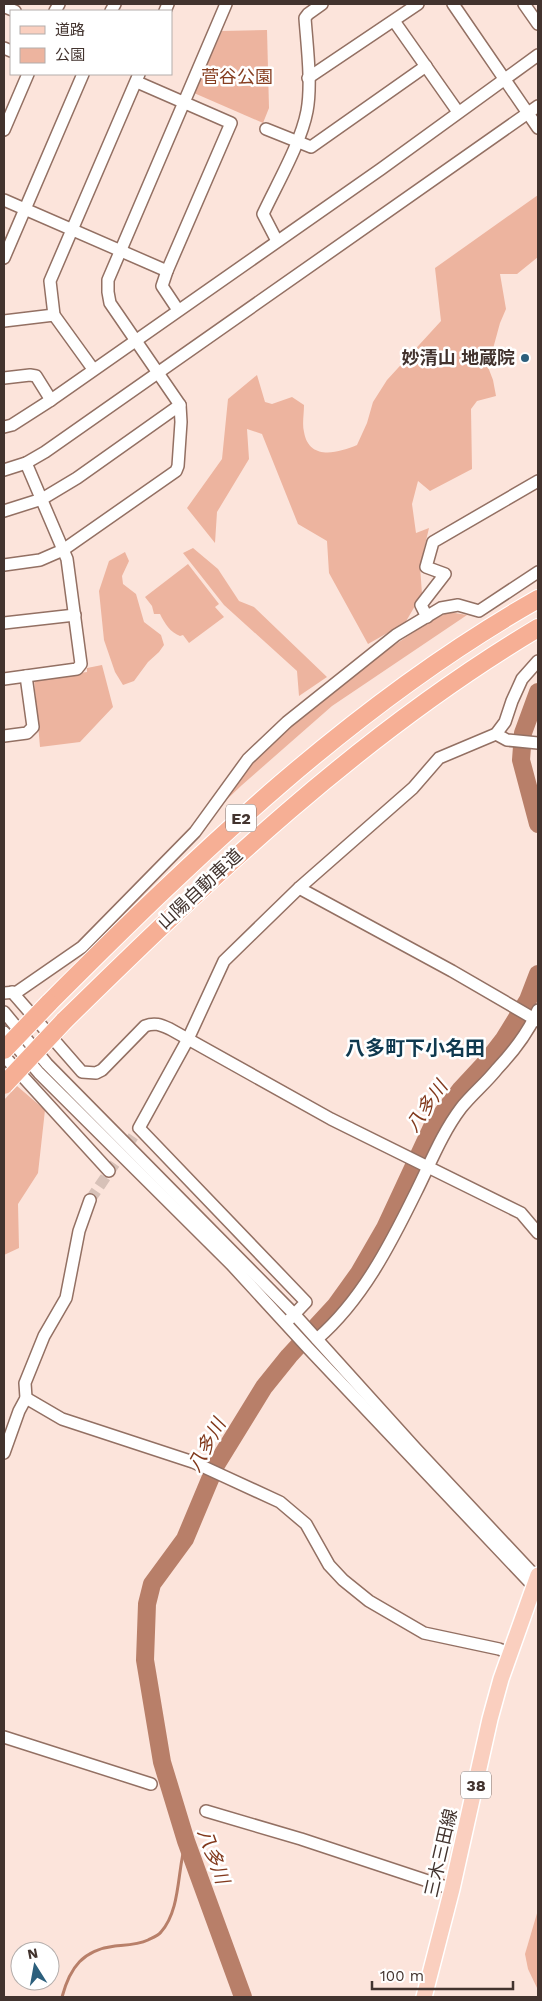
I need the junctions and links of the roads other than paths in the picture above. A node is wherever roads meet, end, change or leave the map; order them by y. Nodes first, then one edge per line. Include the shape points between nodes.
1 (226, 4) edge
2 (322, 4) edge
3 (418, 4) edge
4 (452, 4) edge
5 (524, 4) edge
6 (394, 21) junction
7 (538, 24) edge
8 (538, 55) edge
9 (426, 66) junction
10 (28, 75) edge
11 (83, 75) edge
12 (138, 76) edge
13 (308, 78) junction
14 (505, 80) junction
15 (184, 103) junction
16 (538, 106) edge
17 (458, 112) junction
18 (528, 113) junction
19 (538, 128) edge
20 (266, 129) dead end
21 (4, 130) edge
22 (297, 141) junction
23 (4, 200) edge
24 (25, 208) junction
25 (72, 230) junction
26 (277, 241) junction
27 (120, 250) junction
28 (4, 258) edge
29 (166, 271) junction
30 (178, 310) junction
31 (54, 315) junction
32 (4, 321) edge
33 (136, 340) junction
34 (93, 369) junction
35 (158, 373) junction
36 (4, 378) edge
37 (51, 400) junction
38 (180, 405) junction
39 (4, 427) edge
40 (26, 463) junction
41 (4, 470) edge
42 (538, 481) edge
43 (42, 499) junction
44 (4, 511) edge
45 (63, 550) junction
46 (4, 565) edge
47 (538, 572) edge
48 (538, 597) edge
49 (75, 615) junction
50 (427, 617) junction
51 (4, 623) edge
52 (538, 629) edge
53 (538, 661) edge
54 (26, 676) junction
55 (4, 679) edge
56 (496, 734) junction
57 (4, 736) edge
58 (538, 743) edge
59 (299, 888) junction
60 (8, 992) edge
61 (4, 1012) edge
62 (537, 1017) edge
63 (4, 1032) edge
64 (188, 1039) junction
65 (4, 1050) edge
66 (4, 1056) edge
67 (4, 1085) edge
68 (428, 1167) junction
69 (109, 1171) dead end
70 (90, 1200) tunnel mouth
71 (538, 1233) edge
72 (295, 1315) junction
73 (286, 1323) junction
74 (317, 1339) junction
75 (26, 1398) junction
76 (4, 1453) edge
77 (537, 1582) edge
78 (509, 1653) junction
79 (4, 1737) edge
80 (151, 1784) dead end
81 (206, 1811) dead end
82 (452, 1889) junction
83 (424, 1997) edge

1 - 15 street
2 - 13 street via 305,18
3 - 6 street
4 - 14 street
5 - 7 street
6 - 9 street
6 - 13 street
8 - 14 street
9 - 17 street
9 - 22 street via 311,147
10 - 21 street
11 - 24 street
12 - 15 street
12 - 25 street
13 - 22 street via 307,111
14 - 17 street
14 - 18 street
15 - 27 street
15 - 29 street via 231,123
16 - 18 street
17 - 26 street
18 - 19 street
18 - 35 street
20 - 22 street
22 - 26 street via 263,214
23 - 24 street
24 - 25 street
24 - 28 street
25 - 27 street
25 - 31 street via 50,281
26 - 30 street
27 - 29 street
27 - 33 street via 108,280 108,292 110,303
29 - 30 street via 162,286
30 - 33 street
31 - 32 street
31 - 34 street
33 - 34 street
33 - 35 street
34 - 37 street
35 - 38 street
35 - 40 street
36 - 37 street via 36,376
37 - 39 street
38 - 43 street
38 - 45 street via 176,471
40 - 41 street
40 - 43 street
42 - 50 street via 433,542 426,567 445,574 421,605
43 - 44 street
43 - 45 street
45 - 46 street via 40,560
45 - 49 street via 70,569
47 - 50 street via 479,611 458,605 441,608
48 - 65 highway, 山陽自動車道 / E2, bridge via 360,718 254,807 140,912
49 - 51 street
49 - 54 street via 81,664 78,669
50 - 60 street via 396,635 287,722 248,759 195,832 82,947 17,992
52 - 67 highway, 山陽自動車道 / E2, bridge via 466,674 376,740 270,825 159,927
53 - 56 street via 522,679 505,722
54 - 55 street
54 - 57 street via 32,727 27,733
56 - 58 street via 507,740
56 - 59 street via 439,758 413,788
59 - 62 street
59 - 64 street via 224,961
60 - 64 street via 82,1072 102,1070 146,1026 153,1023 170,1028
61 - 72 street via 54,1071
62 - 68 street via 497,1070 461,1108
63 - 73 street via 39,1073
64 - 68 street via 332,1120
64 - 72 street via 140,1128 306,1302
66 - 69 street
68 - 71 street via 521,1213
68 - 74 street via 377,1267 341,1316
70 - 75 street via 79,1231 66,1298 44,1336 25,1383
72 - 73 street
72 - 74 street
73 - 77 street
74 - 77 street
75 - 76 street
75 - 78 street via 62,1419 193,1462 280,1502 306,1524 329,1565 369,1601 424,1633
77 - 78 main road, 三木三田線 / 38
78 - 82 main road, 三木三田線 / 38 via 490,1719
79 - 80 street
81 - 82 street
82 - 83 main road, 三木三田線 / 38

